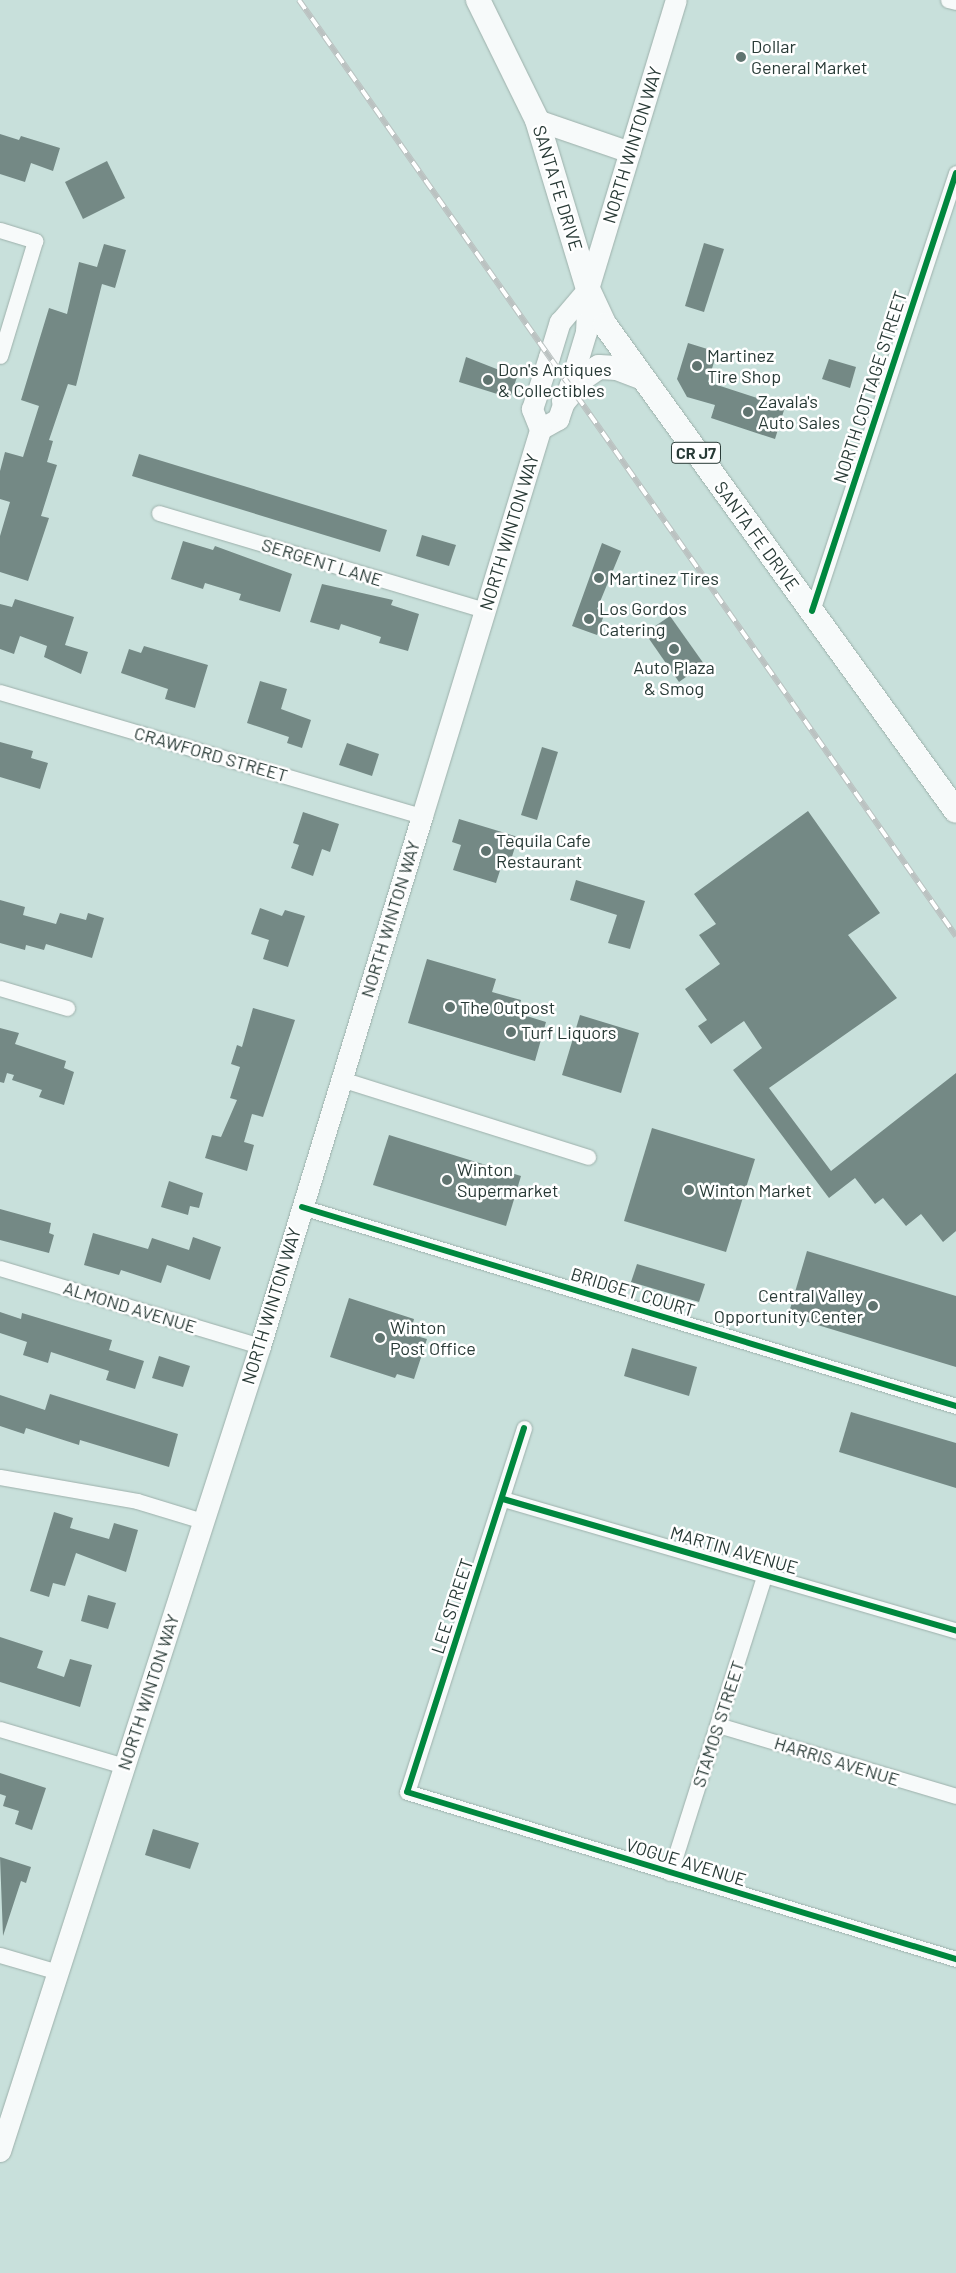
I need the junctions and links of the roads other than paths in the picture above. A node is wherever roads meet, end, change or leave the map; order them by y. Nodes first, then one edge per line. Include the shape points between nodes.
1 (478, 0) edge
2 (676, 0) edge
3 (948, 0) edge
4 (956, 2) edge
5 (537, 120) junction
6 (630, 152) junction
7 (956, 173) edge
8 (0, 230) edge
9 (588, 289) junction
10 (0, 356) edge
11 (641, 377) junction
12 (564, 401) junction
13 (540, 428) junction
14 (159, 513) dead end
15 (485, 610) junction
16 (812, 611) junction
17 (0, 692) edge
18 (956, 811) edge
19 (422, 816) junction
20 (0, 988) edge
21 (67, 1008) dead end
22 (341, 1079) junction
23 (588, 1157) dead end
24 (302, 1207) junction
25 (0, 1268) edge
26 (260, 1346) junction
27 (956, 1406) edge
28 (524, 1428) dead end
29 (0, 1477) edge
30 (503, 1499) junction
31 (203, 1521) junction
32 (765, 1574) junction
33 (956, 1631) edge
34 (718, 1725) junction
35 (0, 1729) edge
36 (124, 1766) junction
37 (407, 1792) joint
38 (956, 1796) edge
39 (670, 1873) junction
40 (0, 1955) edge
41 (956, 1959) edge
42 (58, 1972) junction
43 (0, 2151) edge

1 - 5 main road, SANTA FE DRIVE / CR J7
2 - 6 main road, NORTH WINTON WAY
3 - 4 street
5 - 6 main road
5 - 9 main road, SANTA FE DRIVE / CR J7
6 - 9 main road, NORTH WINTON WAY
7 - 16 street, NORTH COTTAGE STREET
8 - 10 street via 35,241
9 - 11 main road, SANTA FE DRIVE / CR J7 via 605,325
9 - 12 main road, NORTH WINTON WAY via 586,332
9 - 13 main road, NORTH WINTON WAY via 560,322 532,409
11 - 12 main road via 617,368 599,367 583,378
11 - 16 main road, SANTA FE DRIVE / CR J7
12 - 13 main road, NORTH WINTON WAY via 558,419
13 - 15 main road, NORTH WINTON WAY
14 - 15 street, SERGENT LANE
15 - 19 main road, NORTH WINTON WAY
16 - 18 main road, SANTA FE DRIVE / CR J7
17 - 19 street, CRAWFORD STREET
19 - 22 main road, NORTH WINTON WAY
20 - 21 street
22 - 23 street
22 - 24 main road, NORTH WINTON WAY
24 - 26 main road, NORTH WINTON WAY
24 - 27 street, BRIDGET COURT
25 - 26 street, ALMOND AVENUE
26 - 31 main road, NORTH WINTON WAY
28 - 30 street, LEE STREET
29 - 31 street via 137,1501
30 - 32 street, MARTIN AVENUE
30 - 37 street, LEE STREET
31 - 36 main road, NORTH WINTON WAY
32 - 33 street, MARTIN AVENUE
32 - 34 street, STAMOS STREET
34 - 38 street, HARRIS AVENUE
34 - 39 street, STAMOS STREET
35 - 36 street
36 - 42 main road, NORTH WINTON WAY
37 - 39 street, VOGUE AVENUE
39 - 41 street, VOGUE AVENUE
40 - 42 street
42 - 43 main road, NORTH WINTON WAY

